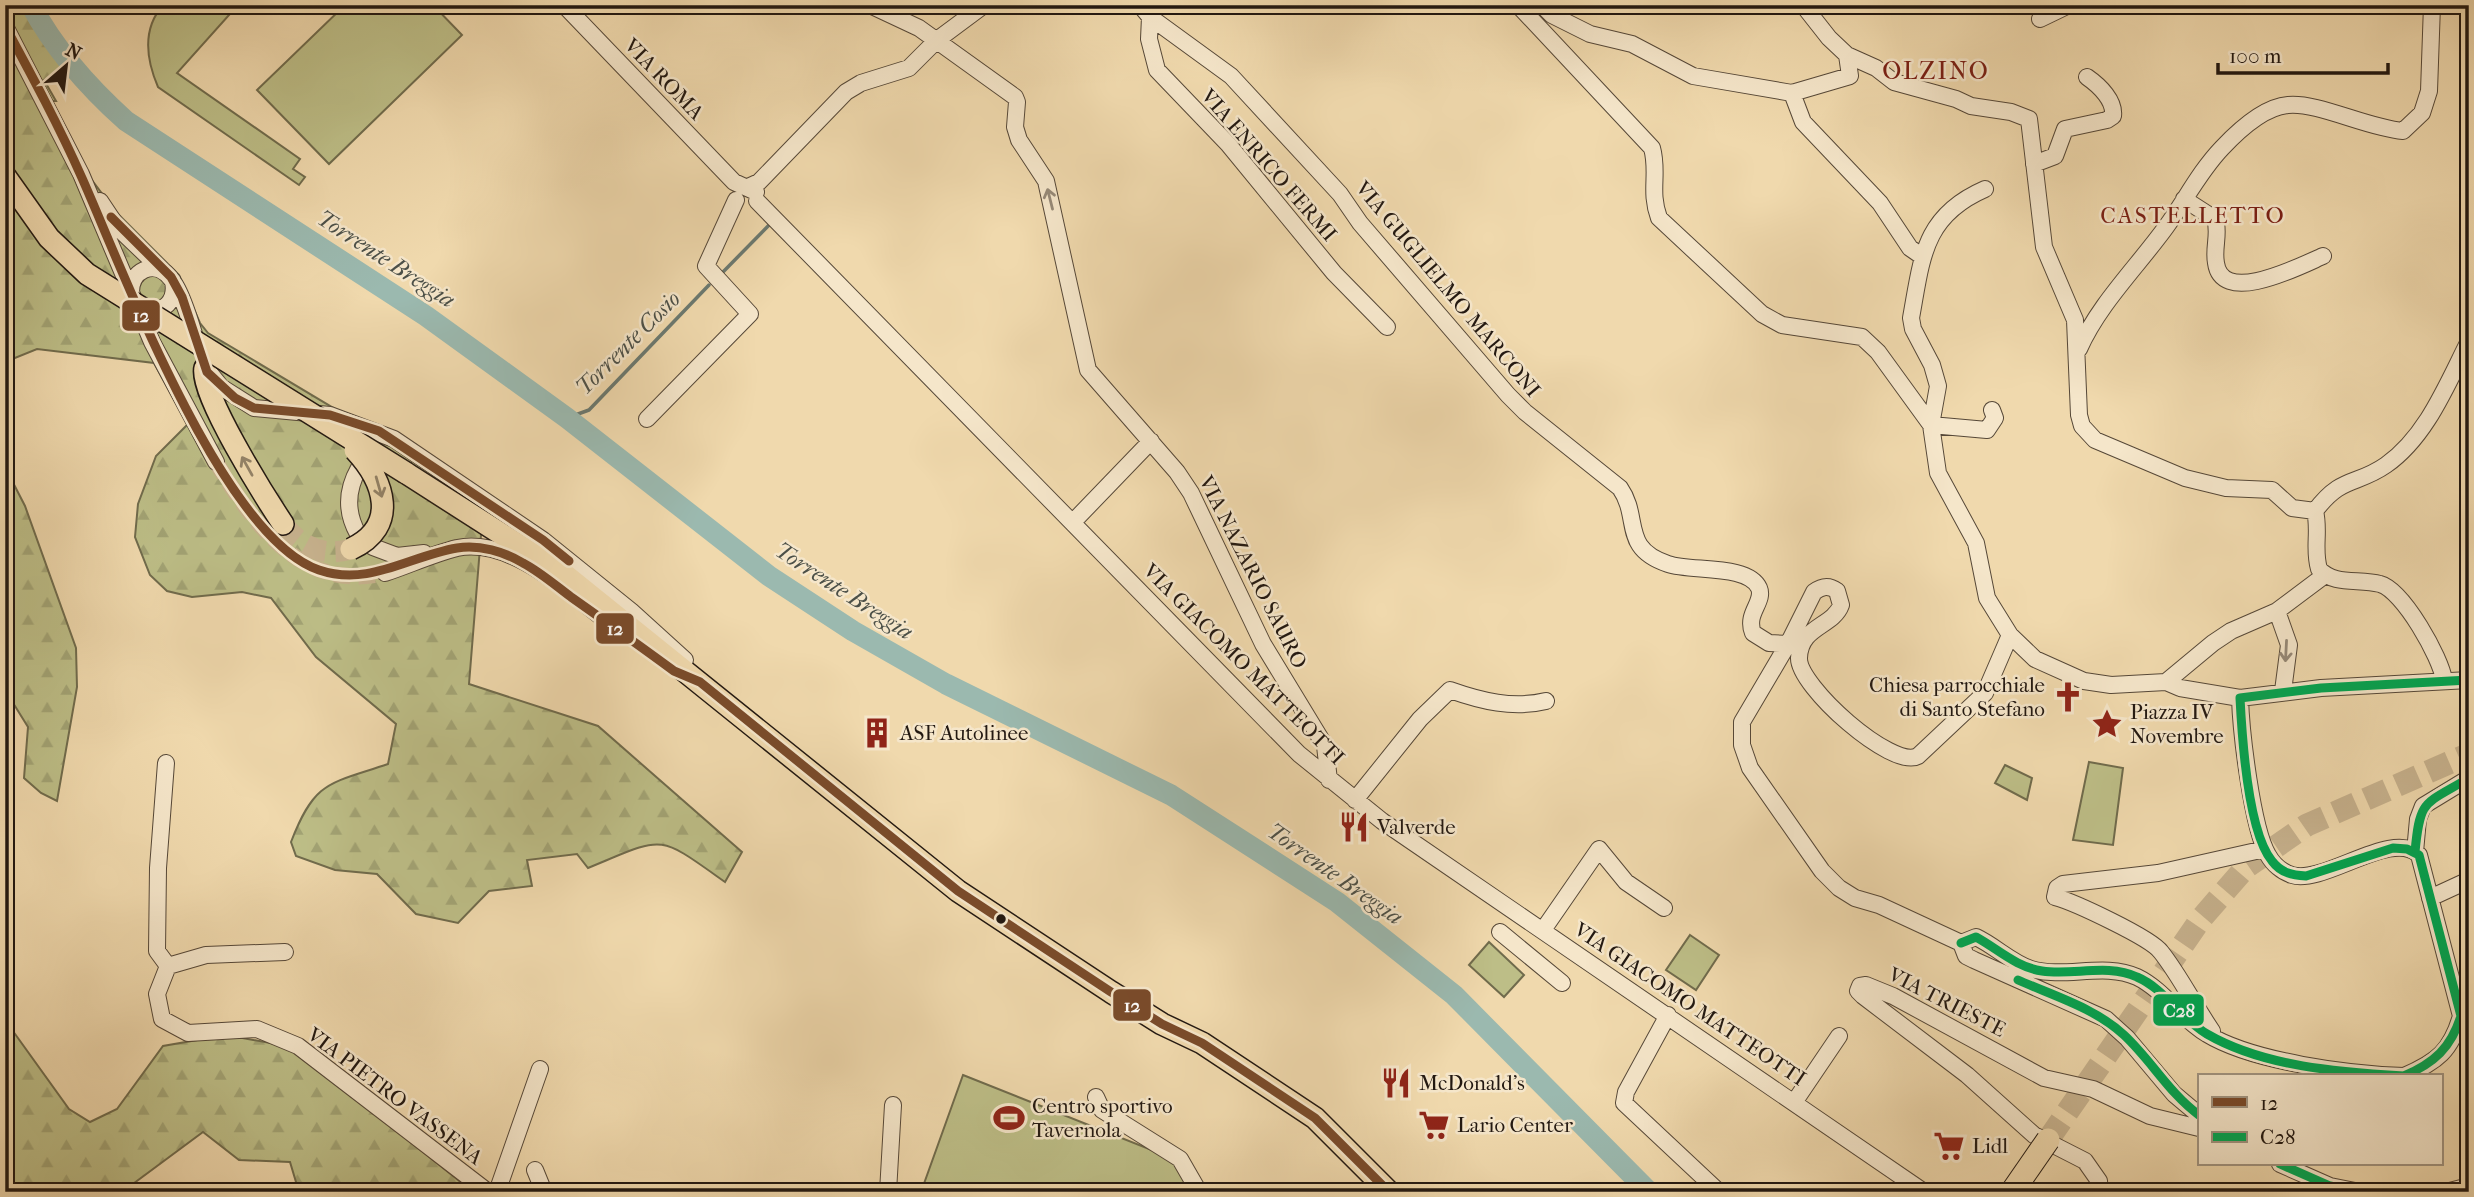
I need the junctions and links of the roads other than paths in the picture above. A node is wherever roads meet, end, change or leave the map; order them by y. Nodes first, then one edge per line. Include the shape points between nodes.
1 (564, 5) edge
2 (870, 5) edge
3 (984, 5) edge
4 (1518, 5) edge
5 (1542, 5) edge
6 (1803, 5) edge
7 (2069, 5) edge
8 (2432, 5) edge
9 (1145, 11) edge
10 (2040, 19) dead end
11 (5, 26) edge
12 (937, 40) junction
13 (1847, 55) junction
14 (2087, 77) dead end
15 (1792, 93) junction
16 (2034, 164) junction
17 (80, 174) junction
18 (5, 176) edge
19 (1985, 190) dead end
20 (745, 194) junction
21 (2184, 199) junction
22 (772, 218) joint
23 (2323, 256) dead end
24 (1923, 257) junction
25 (161, 269) junction
26 (173, 281) junction
27 (134, 298) junction
28 (1387, 327) dead end
29 (2469, 341) edge
30 (2078, 351) junction
31 (205, 368) junction
32 (1992, 410) dead end
33 (647, 419) dead end
34 (1931, 425) junction
35 (339, 433) junction
36 (1150, 441) junction
37 (400, 452) dead end
38 (422, 458) junction
39 (216, 462) tunnel mouth
40 (359, 468) dead end
41 (2315, 511) junction
42 (1073, 522) junction
43 (283, 524) tunnel mouth
44 (354, 541) joint
45 (373, 547) dead end
46 (458, 548) junction
47 (385, 573) tunnel mouth
48 (2325, 575) junction
49 (2277, 611) junction
50 (2010, 635) junction
51 (1788, 644) junction
52 (2444, 680) junction
53 (2469, 680) edge
54 (700, 682) junction
55 (2166, 682) junction
56 (2283, 691) junction
57 (2240, 698) junction
58 (1546, 701) dead end
59 (166, 763) dead end
60 (2469, 778) edge
61 (1329, 780) junction
62 (1355, 800) junction
63 (2265, 849) junction
64 (2416, 852) junction
65 (2469, 880) edge
66 (2430, 898) junction
67 (1664, 908) dead end
68 (1540, 928) junction
69 (1500, 932) dead end
70 (1961, 943) junction
71 (1519, 947) junction
72 (285, 951) dead end
73 (167, 966) junction
74 (2461, 977) edge
75 (1562, 983) dead end
76 (1668, 1014) junction
77 (1162, 1024) junction
78 (1839, 1036) dead end
79 (2219, 1041) junction
80 (540, 1069) dead end
81 (2367, 1074) edge
82 (2409, 1074) edge
83 (1096, 1097) dead end
84 (1795, 1101) junction
85 (893, 1105) dead end
86 (2198, 1114) edge
87 (2198, 1128) edge
88 (2048, 1140) tunnel mouth
89 (2285, 1166) edge
90 (535, 1170) dead end
91 (2469, 1186) edge
92 (1921, 1191) edge
93 (488, 1192) edge
94 (497, 1192) edge
95 (544, 1192) edge
96 (888, 1192) edge
97 (1199, 1192) edge
98 (1374, 1192) edge
99 (1389, 1192) edge
100 (1719, 1192) edge
101 (2012, 1192) edge
102 (2100, 1192) edge
103 (2360, 1192) edge
104 (2446, 1192) edge

1 - 20 street, VIA ROMA
2 - 12 street
3 - 12 street
4 - 34 street via 1651,148 1657,165 1653,200 1659,218 1762,314 1782,325 1862,337
5 - 15 street via 1590,34 1632,44 1693,76
6 - 13 street
7 - 10 street
8 - 21 street via 2429,91 2422,113 2403,131 2291,104 2274,108 2222,148
9 - 28 street, VIA ENRICO FERMI via 1157,70 1228,144 1334,273
9 - 51 street, VIA GUGLIELMO MARCONI via 1231,76 1340,194 1516,403 1620,488 1628,499 1632,534 1641,547 1669,564 1746,576 1759,587 1760,595 1750,616 1753,634 1769,643
11 - 17 street
12 - 20 street via 909,68 846,92
36 -> 12 street, VIA NAZARIO SAURO via 1088,370 1046,181 1015,127 1017,102
13 - 15 street via 1850,76
13 - 16 street via 1894,82 1971,106 2025,116
14 - 16 street via 2113,105 2113,116 2065,129 2055,156
15 - 24 street via 1803,122 1880,203 1910,248
16 - 30 street via 2044,247 2075,320
17 - 25 street via 118,228
17 - 27 street
18 - 35 main road, bridge via 49,238 88,274
19 - 24 street via 1948,209
20 - 22 street, VIA ROMA
20 - 33 street via 706,266 750,314
21 - 23 street via 2215,219 2216,265 2238,283 2255,283
21 - 30 street via 2088,328
22 - 42 street, VIA GIACOMO MATTEOTTI
24 - 34 street via 1912,318 1938,386
25 - 26 street
25 - 27 street via 142,271 134,279
26 - 27 street via 174,296 166,307 151,311
26 - 31 street
27 - 39 street via 152,342
29 - 41 street via 2434,408 2406,449 2377,470 2343,483
30 - 41 street via 2078,415 2095,440 2185,478 2226,488 2272,490 2292,508
31 - 38 street via 221,387 254,408 346,419 379,431
43 -> 31 main road via 204,383
32 - 34 street via 1995,418 1987,430
34 - 50 street via 1938,473 1976,543 1987,598
35 -> 44 main road, bridge via 370,466 382,493 377,526 367,539
35 - 54 main road, bridge via 564,574
36 - 42 street
36 - 61 street, VIA NAZARIO SAURO via 1191,493 1263,643 1325,746
37 - 38 street
38 - 54 street via 552,548 683,657
40 - 44 street via 349,498
41 - 48 street via 2314,550
42 - 61 street, VIA GIACOMO MATTEOTTI
45 - 46 street via 397,556
46 - 47 street
46 - 54 street via 496,551 524,563 674,671
48 - 49 street
48 - 52 street via 2380,584 2395,593 2430,647
49 - 55 street via 2231,631
49 -> 56 street via 2289,645
50 - 51 street via 1985,693 1913,758 1872,740 1832,709 1798,665 1804,639 1840,610 1842,600 1837,591 1826,586 1814,592
50 - 55 street via 2035,659 2084,681 2110,685
51 - 70 street via 1742,722 1742,745 1750,768 1822,871 1839,888
52 - 53 street
52 - 56 street
54 - 77 main road via 958,891
55 - 57 street
56 - 57 street
57 - 63 street via 2252,794
58 - 62 street via 1490,703 1450,690 1420,719
59 - 73 street via 157,951
60 - 64 street via 2423,806
61 - 62 street, VIA GIACOMO MATTEOTTI
62 - 68 street, VIA GIACOMO MATTEOTTI
63 - 64 street via 2277,867 2299,876 2380,851
63 - 79 street via 2158,873 2057,888 2055,897 2071,901 2161,951
64 - 66 street
65 - 66 street
66 - 74 street
67 - 68 street via 1626,882 1599,849
68 - 71 street
68 - 76 street, VIA GIACOMO MATTEOTTI
69 - 71 street
70 - 79 street via 1976,937 2030,969 2122,972 2138,978
70 - 86 street via 1966,956 2106,1019
71 - 75 street
72 - 73 street via 206,955
73 - 93 street, VIA PIETRO VASSENA via 157,994 162,1019 188,1033 257,1029 298,1046
74 - 82 street via 2455,1037 2443,1054
76 - 84 street, VIA GIACOMO MATTEOTTI
76 - 100 street via 1624,1103
77 - 98 main road via 1168,1033 1303,1126
77 - 99 main road via 1202,1043 1315,1118
78 - 84 street
79 - 81 street via 2259,1055
80 - 94 street
83 - 97 street via 1102,1110 1180,1158
84 - 92 street, VIA GIACOMO MATTEOTTI
85 - 96 street
87 - 102 street, VIA TRIESTE via 2150,1116 2093,1089 2044,1078 1893,996 1860,986 1863,996 1967,1075 2034,1135 2085,1161 2099,1181
88 - 101 highway, bridge
89 - 103 street via 2330,1186
90 - 95 street
91 - 104 street

